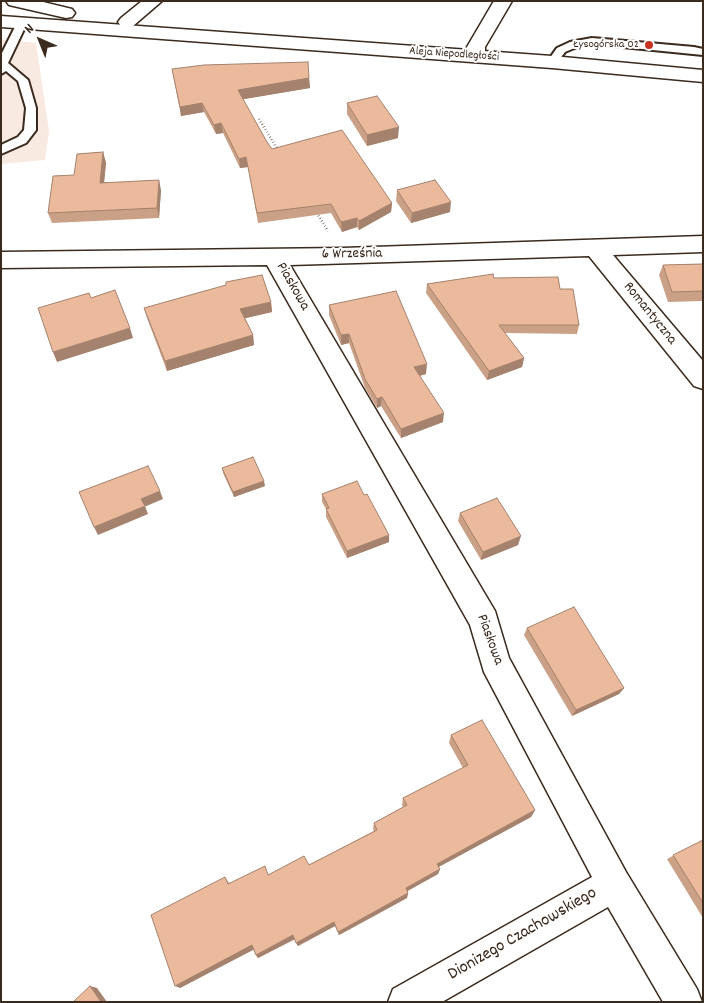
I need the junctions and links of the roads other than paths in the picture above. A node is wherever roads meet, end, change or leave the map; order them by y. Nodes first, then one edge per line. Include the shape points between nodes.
1 (15, 1) edge
2 (152, 1) edge
3 (503, 1) edge
4 (1, 21) edge
5 (128, 22) junction
6 (22, 23) junction
7 (205, 37) junction
8 (703, 52) edge
9 (476, 56) junction
10 (552, 62) junction
11 (2, 65) edge
12 (703, 76) edge
13 (1, 150) edge
14 (703, 244) edge
15 (595, 248) junction
16 (273, 256) junction
17 (1, 260) edge
18 (703, 379) edge
19 (614, 884) junction
20 (406, 1002) edge
21 (684, 1002) edge

1 - 5 street, Aleja Niepodległości
2 - 5 street
3 - 9 street via 476,47
4 - 6 street, Aleja Niepodległości
5 - 7 street, Aleja Niepodległości
6 - 7 street, Aleja Niepodległości
6 - 11 lane
7 - 9 street, Aleja Niepodległości
8 - 10 lane via 592,41 561,50
9 - 10 street, Aleja Niepodległości
10 - 12 street, Aleja Niepodległości
11 - 13 lane via 23,80 31,108 30,130 22,140
14 - 15 street, 6 Września
15 - 16 street, 6 Września
15 - 18 street, Romantyczna
16 - 17 street, 6 Września
16 - 19 street, Piaskowa via 484,622 495,662
19 - 20 street, Dionizego Czachowskiego
19 - 21 street, Piaskowa

